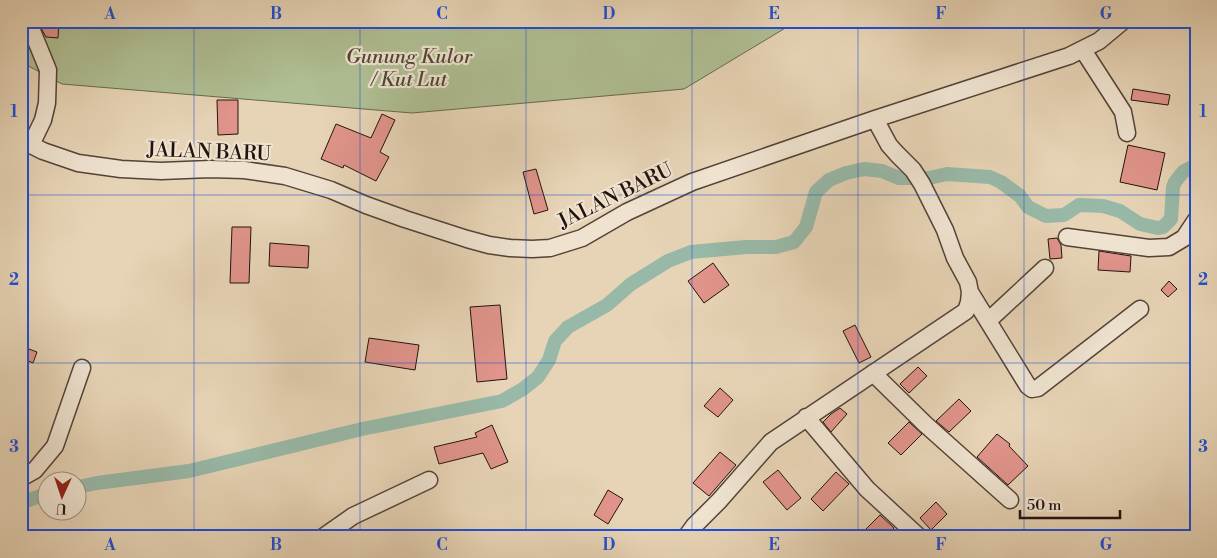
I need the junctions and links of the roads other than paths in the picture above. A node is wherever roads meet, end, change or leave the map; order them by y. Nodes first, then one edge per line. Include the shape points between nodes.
1 (28, 21) edge
2 (1123, 21) edge
3 (1083, 50) junction
4 (875, 119) junction
5 (1126, 133) dead end
6 (26, 142) edge
7 (1196, 220) edge
8 (1067, 237) dead end
9 (1046, 268) dead end
10 (970, 292) junction
11 (1140, 308) dead end
12 (988, 321) junction
13 (82, 368) dead end
14 (874, 372) junction
15 (806, 417) junction
16 (21, 478) edge
17 (429, 480) dead end
18 (1010, 500) dead end
19 (323, 537) edge
20 (686, 537) edge
21 (919, 537) edge

1 - 6 street via 48,70 43,120
2 - 3 street, JALAN BARU
3 - 4 street, JALAN BARU
3 - 5 street via 1122,112
4 - 6 street, JALAN BARU via 692,182 627,212 582,238 550,248 532,249 489,245 467,239 285,176 244,170 121,170 78,164
4 - 10 street via 889,145 922,184
7 - 8 street via 1184,238 1169,247 1149,248
9 - 12 street
10 - 12 street
10 - 14 street via 966,311
11 - 12 street via 1038,388 1032,389
13 - 16 street via 55,446 36,470
14 - 15 street
14 - 18 street via 925,424
15 - 20 street via 771,442
15 - 21 street via 867,489
17 - 19 street via 353,516

